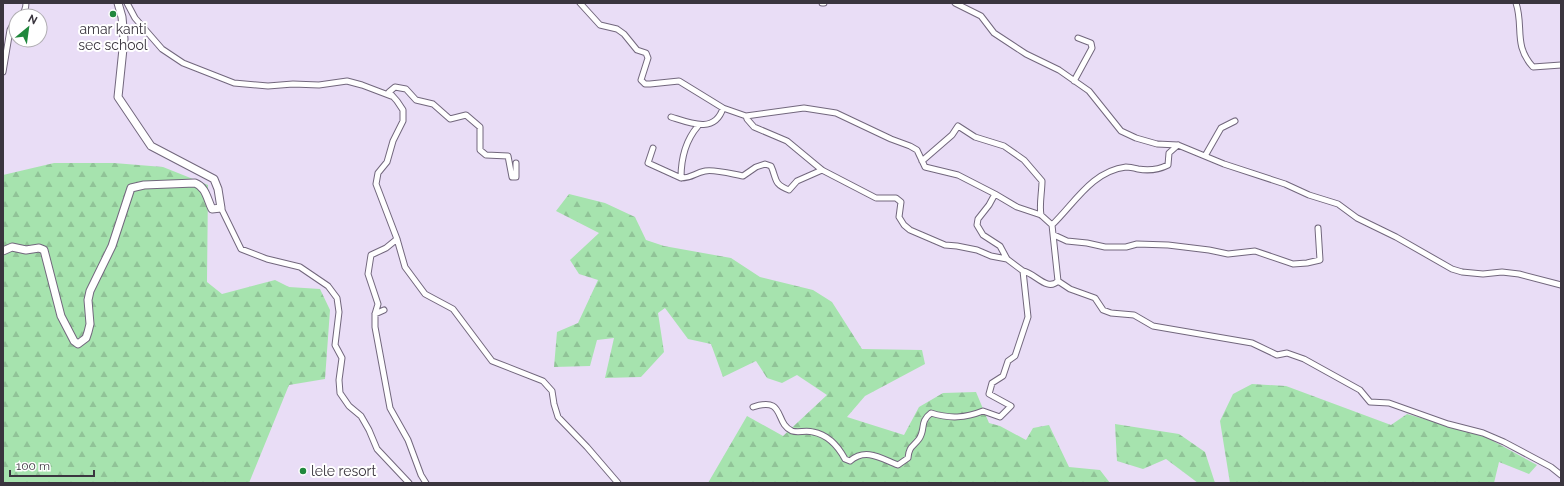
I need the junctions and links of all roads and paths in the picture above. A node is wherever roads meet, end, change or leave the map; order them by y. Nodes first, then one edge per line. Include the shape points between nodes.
1 (118, 3) edge
2 (127, 3) edge
3 (580, 3) edge
4 (955, 3) edge
5 (1516, 3) edge
6 (1078, 38) dead end
7 (8, 42) edge
8 (1561, 65) edge
9 (3, 72) edge
10 (1074, 81) junction
11 (392, 96) junction
12 (723, 108) junction
13 (746, 116) junction
14 (671, 117) dead end
15 (1235, 120) dead end
16 (698, 126) junction
17 (1178, 145) junction
18 (653, 148) dead end
19 (1204, 156) junction
20 (922, 161) junction
21 (516, 163) dead end
22 (822, 170) junction
23 (681, 178) junction
24 (995, 194) junction
25 (222, 208) junction
26 (1041, 215) junction
27 (1052, 225) junction
28 (1318, 228) dead end
29 (1054, 235) junction
30 (398, 239) junction
31 (3, 251) edge
32 (1007, 259) junction
33 (1023, 271) junction
34 (1058, 281) junction
35 (1561, 284) edge
36 (384, 310) dead end
37 (375, 314) junction
38 (753, 407) dead end
39 (1561, 475) edge
40 (409, 483) edge
41 (426, 483) edge
42 (618, 483) edge

1 - 25 street via 124,39 118,97 151,146 214,179
2 - 11 street via 135,18 162,49 183,63 234,83 268,86 319,85 347,81
3 - 12 street via 600,25 617,29 637,50 646,53 648,58 641,80 645,84 679,81
4 - 10 street via 982,16 994,33
5 - 8 street via 1521,46 1525,58 1533,67
6 - 10 street via 1091,44 1092,48
7 - 9 street
10 - 17 street via 1088,91 1121,130 1136,138 1157,144
11 - 21 street via 389,92 395,87 406,89 416,100 433,104 450,118 466,115 480,127 480,150 486,155 508,156 512,177 516,178
11 - 30 street via 402,110 403,121 393,141 387,162 378,173 376,184
12 - 13 street
12 - 16 street via 721,115 711,123
13 - 20 street via 804,108 836,113 910,146 917,150
13 - 22 street via 754,127 787,141
14 - 16 street
15 - 19 street via 1221,128
16 - 23 street via 692,133 681,160
17 - 19 street
17 - 27 street via 1169,153 1168,165 1159,169 1127,167 1103,174 1077,196
18 - 23 street via 648,163
19 - 35 street via 1338,204 1357,218 1452,269 1483,274 1519,274
20 - 24 street via 925,167 958,175
20 - 26 street via 952,135 958,126 975,137 1004,146 1024,160 1042,181
22 - 23 street via 797,181 788,190 780,186 775,180 771,166 765,164 743,176 706,170 690,178
22 - 32 street via 876,198 896,198 901,202 899,217 910,230 945,245 977,250
24 - 26 street via 1017,207
24 - 32 street via 978,219 977,225 983,235 1000,246
25 - 31 street via 212,209 204,190 194,184 144,185 132,188 112,246 90,291 88,335 78,344 70,336 59,312 44,250 12,247
25 - 40 street via 241,249 300,267 328,286 337,298 339,312 335,345 342,358 340,393 349,406 361,416 376,449
26 - 27 street
27 - 29 street
28 - 29 street via 1320,260 1293,264 1254,251 1228,254 1168,245 1138,244 1105,247 1067,241
29 - 34 street
30 - 37 street via 372,255 368,274 378,304
30 - 42 street via 405,267 425,294 453,309 492,361 543,381 552,391 558,417
32 - 33 street
33 - 34 street via 1050,285
33 - 38 street via 1028,317 1015,356 1008,361 1003,376 992,383 989,394 1011,406 1000,418 983,411 971,416 957,417 931,413 924,418 920,438 909,449 908,458 898,465 871,454 856,455 850,461 845,459 826,437 814,432 793,432 786,428 778,411 772,406 764,404
34 - 39 street via 1070,290 1095,298 1103,310 1111,313 1134,315 1153,326 1252,343 1277,355 1287,353 1304,359 1360,390 1370,402 1389,404 1483,433 1551,467
36 - 37 street
37 - 41 street via 380,361 390,408 408,440

